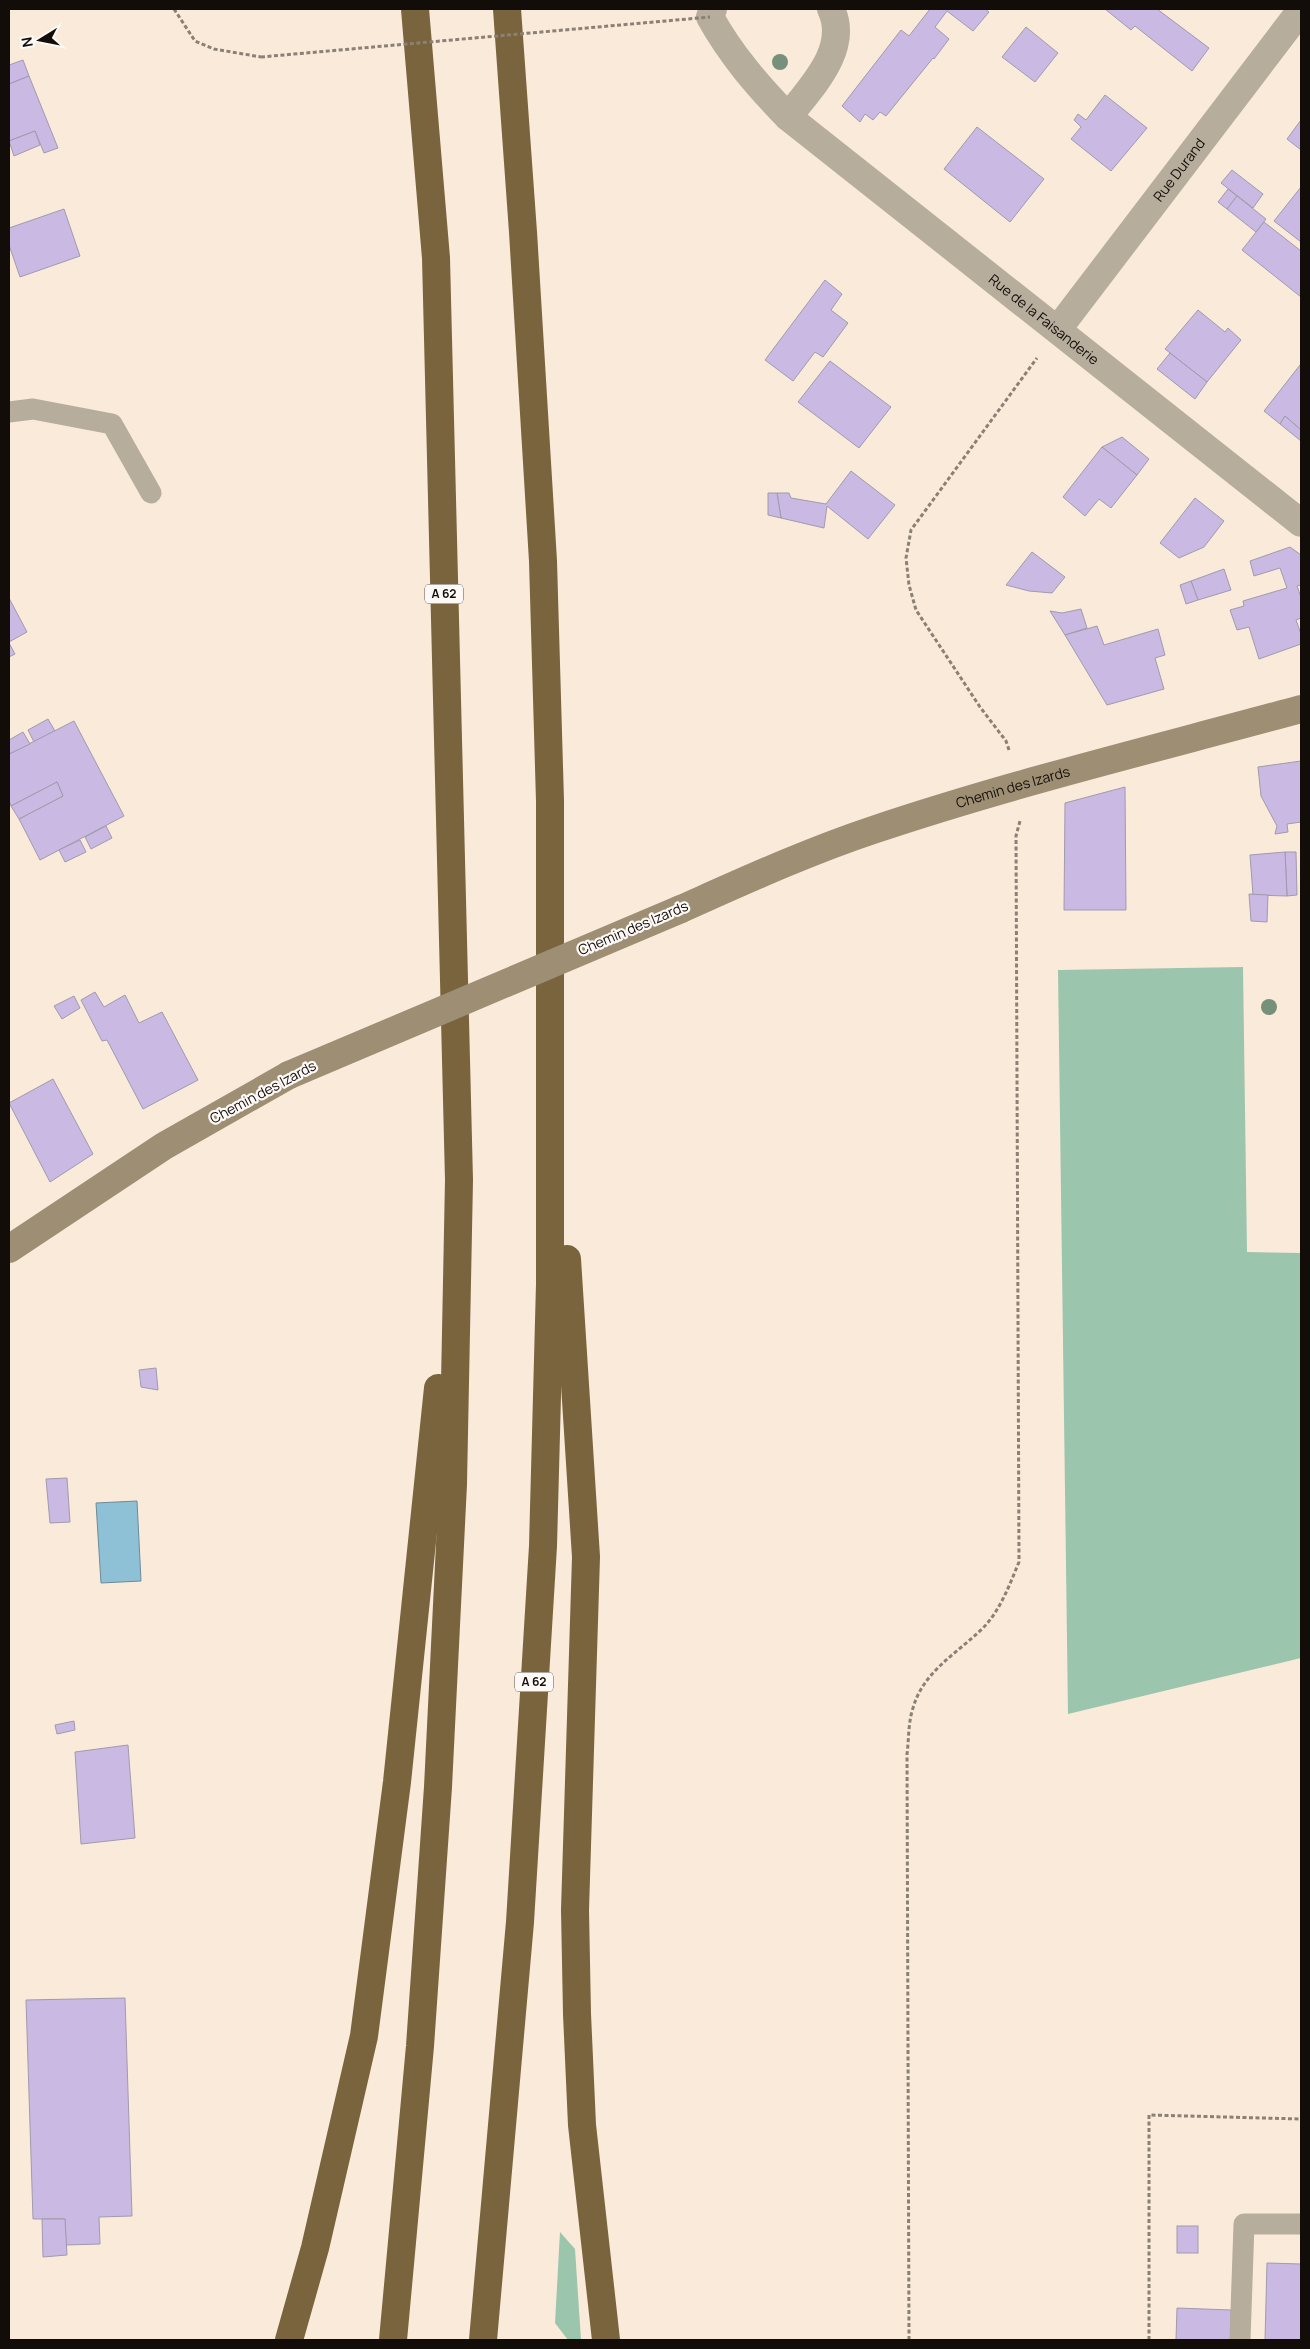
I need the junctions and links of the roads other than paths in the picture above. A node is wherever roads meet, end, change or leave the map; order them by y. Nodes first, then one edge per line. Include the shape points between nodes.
1 (415, 9) edge
2 (507, 9) edge
3 (831, 9) edge
4 (1301, 10) edge
5 (711, 13) edge
6 (788, 117) junction
7 (1058, 330) junction
8 (9, 412) edge
9 (151, 492) dead end
10 (1301, 523) edge
11 (1301, 709) edge
12 (551, 1022) junction
13 (459, 1180) junction
14 (9, 1249) edge
15 (1301, 2224) edge
16 (289, 2340) edge
17 (393, 2340) edge
18 (483, 2340) edge
19 (606, 2340) edge
20 (1240, 2340) edge

1 - 13 highway, A 62 via 436,258
2 - 12 highway, A 62 via 543,561 550,801
3 - 6 street via 837,22 835,45 828,64
4 - 7 street, Rue Durand
5 - 6 street, Rue de la Faisanderie via 724,43 756,84
6 - 7 street, Rue de la Faisanderie
7 - 10 street, Rue de la Faisanderie
8 - 9 lane via 33,408 112,424
11 - 14 street, Chemin des Izards, bridge via 872,830 759,874 289,1075 164,1146
12 - 18 highway, A 62 via 550,1284 542,1556 520,1922
12 - 19 highway via 586,1557 575,1910 576,2014 582,2125
13 - 16 highway via 398,1772 364,2036 315,2248
13 - 17 highway, A 62 via 453,1484 438,1787 420,2046
15 - 20 lane via 1244,2224

